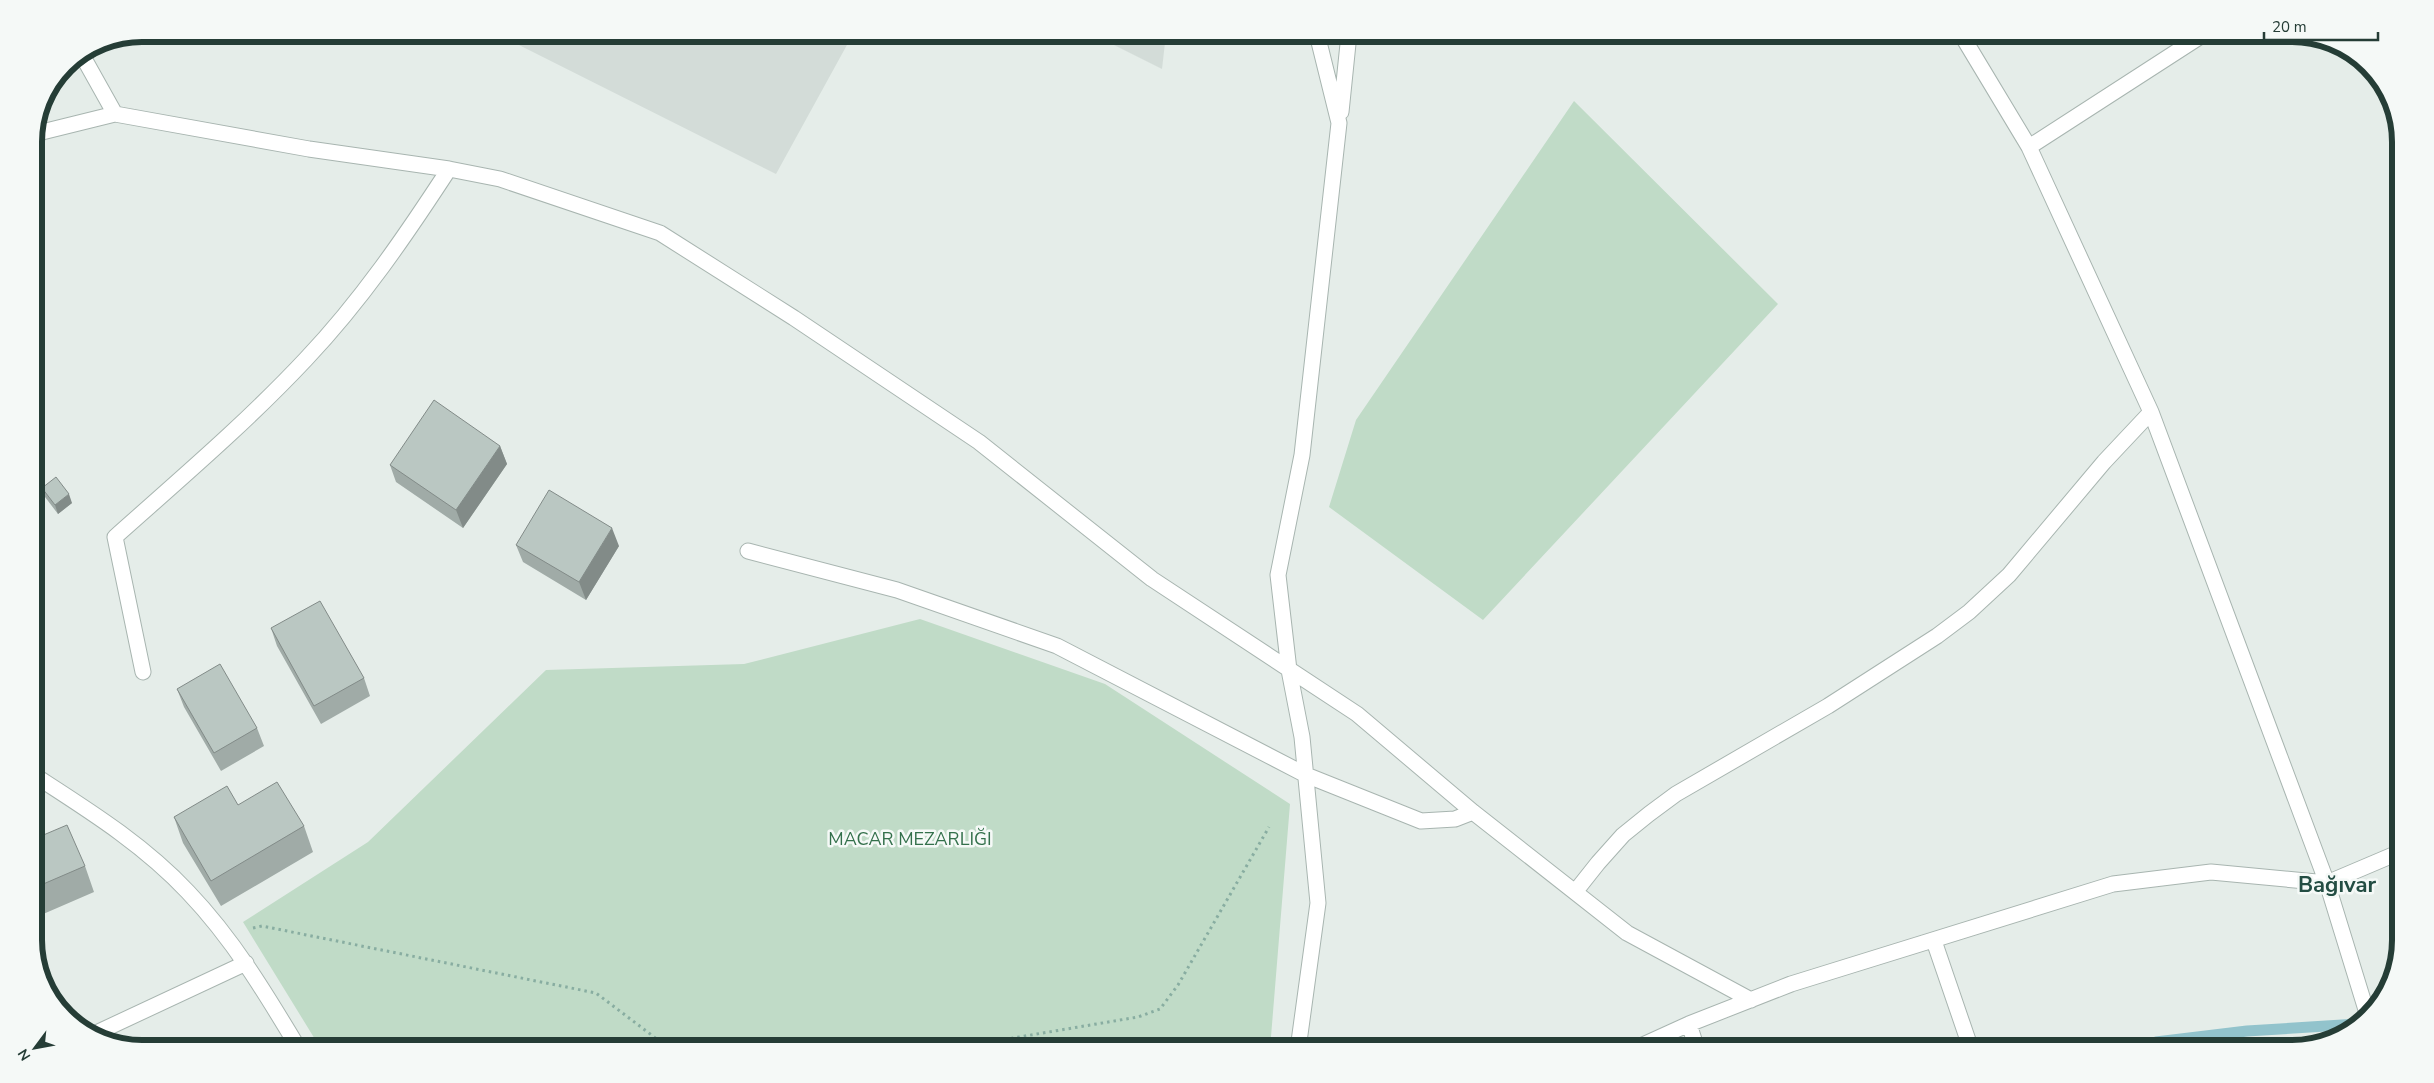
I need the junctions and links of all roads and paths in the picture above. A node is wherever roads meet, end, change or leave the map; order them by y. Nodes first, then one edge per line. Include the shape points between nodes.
1 (1319, 42) edge
2 (1348, 42) edge
3 (1966, 42) edge
4 (2191, 42) edge
5 (85, 60) edge
6 (115, 114) junction
7 (1339, 124) junction
8 (43, 132) edge
9 (2029, 146) junction
10 (449, 169) junction
11 (2150, 412) junction
12 (748, 551) dead end
13 (1289, 670) junction
14 (143, 672) dead end
15 (1306, 775) junction
16 (43, 781) edge
17 (1473, 812) junction
18 (1269, 827) dead end
19 (2392, 855) edge
20 (2327, 883) junction
21 (1575, 892) junction
22 (223, 932) junction
23 (1934, 941) junction
24 (246, 963) junction
25 (1751, 1000) junction
26 (2366, 1008) edge
27 (1689, 1024) junction
28 (100, 1031) edge
29 (293, 1040) edge
30 (658, 1040) edge
31 (1003, 1040) edge
32 (1299, 1040) edge
33 (1654, 1040) edge
34 (1694, 1040) edge
35 (1968, 1040) edge

1 - 7 street
2 - 7 street
3 - 9 street
4 - 9 street
5 - 6 street
6 - 8 street
6 - 10 street via 309,149
7 - 13 street via 1302,455 1278,575
9 - 11 street
10 - 13 street via 500,178 660,233 979,442 1152,579
10 - 14 street via 365,290 307,358 245,421 114,537
11 - 20 street
11 - 21 street via 2009,575 1969,612 1828,706 1676,794 1623,836
12 - 15 street via 898,590 1056,646
13 - 15 street
13 - 17 street via 1357,714
15 - 17 street via 1421,822 1455,819
15 - 32 street via 1318,903
16 - 22 street via 102,818 148,854 188,891
17 - 21 street
18 - 31 path via 1178,985 1160,1009 1138,1017
19 - 20 street
20 - 23 street via 2211,872 2113,884
20 - 26 street
21 - 25 street via 1627,933
22 - 24 street
22 - 30 path via 262,926 596,993
23 - 25 street via 1791,984
23 - 35 street
24 - 28 street
24 - 29 street
25 - 27 street
27 - 33 street
27 - 34 street

